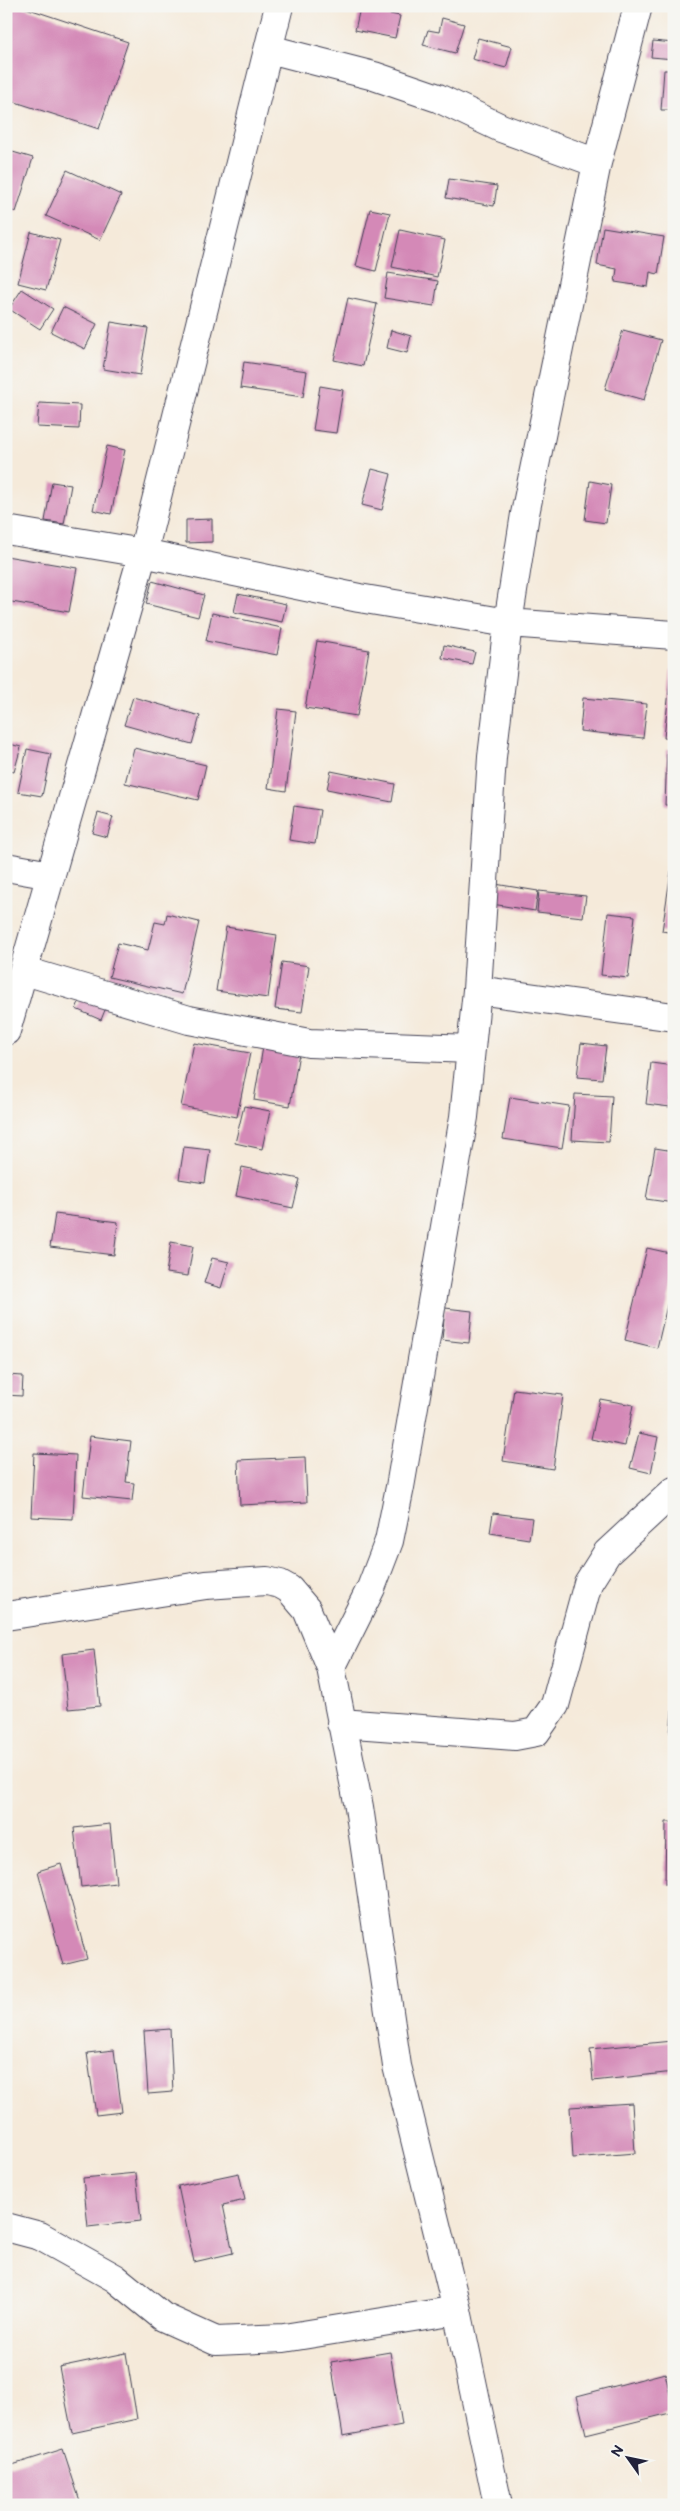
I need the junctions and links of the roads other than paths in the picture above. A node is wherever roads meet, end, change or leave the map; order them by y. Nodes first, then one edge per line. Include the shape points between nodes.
1 (279, 6) edge
2 (638, 6) edge
3 (269, 49) junction
4 (597, 163) junction
5 (6, 530) edge
6 (143, 553) junction
7 (508, 623) junction
8 (674, 635) edge
9 (6, 867) edge
10 (51, 875) junction
11 (25, 971) junction
12 (477, 990) junction
13 (674, 1018) edge
14 (6, 1031) edge
15 (471, 1049) junction
16 (674, 1492) edge
17 (6, 1616) edge
18 (330, 1668) junction
19 (341, 1723) junction
20 (6, 2226) edge
21 (457, 2310) junction
22 (498, 2505) edge

1 - 3 street
2 - 4 street
3 - 4 street via 374,76 438,98 501,128
3 - 6 street
4 - 7 street via 527,504
5 - 6 street
6 - 7 street via 359,598
6 - 10 street
7 - 8 street
7 - 12 street via 492,757
9 - 10 street
10 - 11 street
11 - 14 street
11 - 15 street via 189,1020 309,1044
12 - 13 street
12 - 15 street
15 - 18 street via 464,1117 389,1541 371,1588
16 - 19 street via 607,1553 588,1583 555,1705 536,1732 514,1736
17 - 18 street via 206,1585 267,1581 280,1584 296,1595 307,1610
18 - 19 street
19 - 21 street via 359,1807 397,2066
20 - 21 street via 40,2236 115,2278 163,2317 216,2341 284,2338
21 - 22 street

